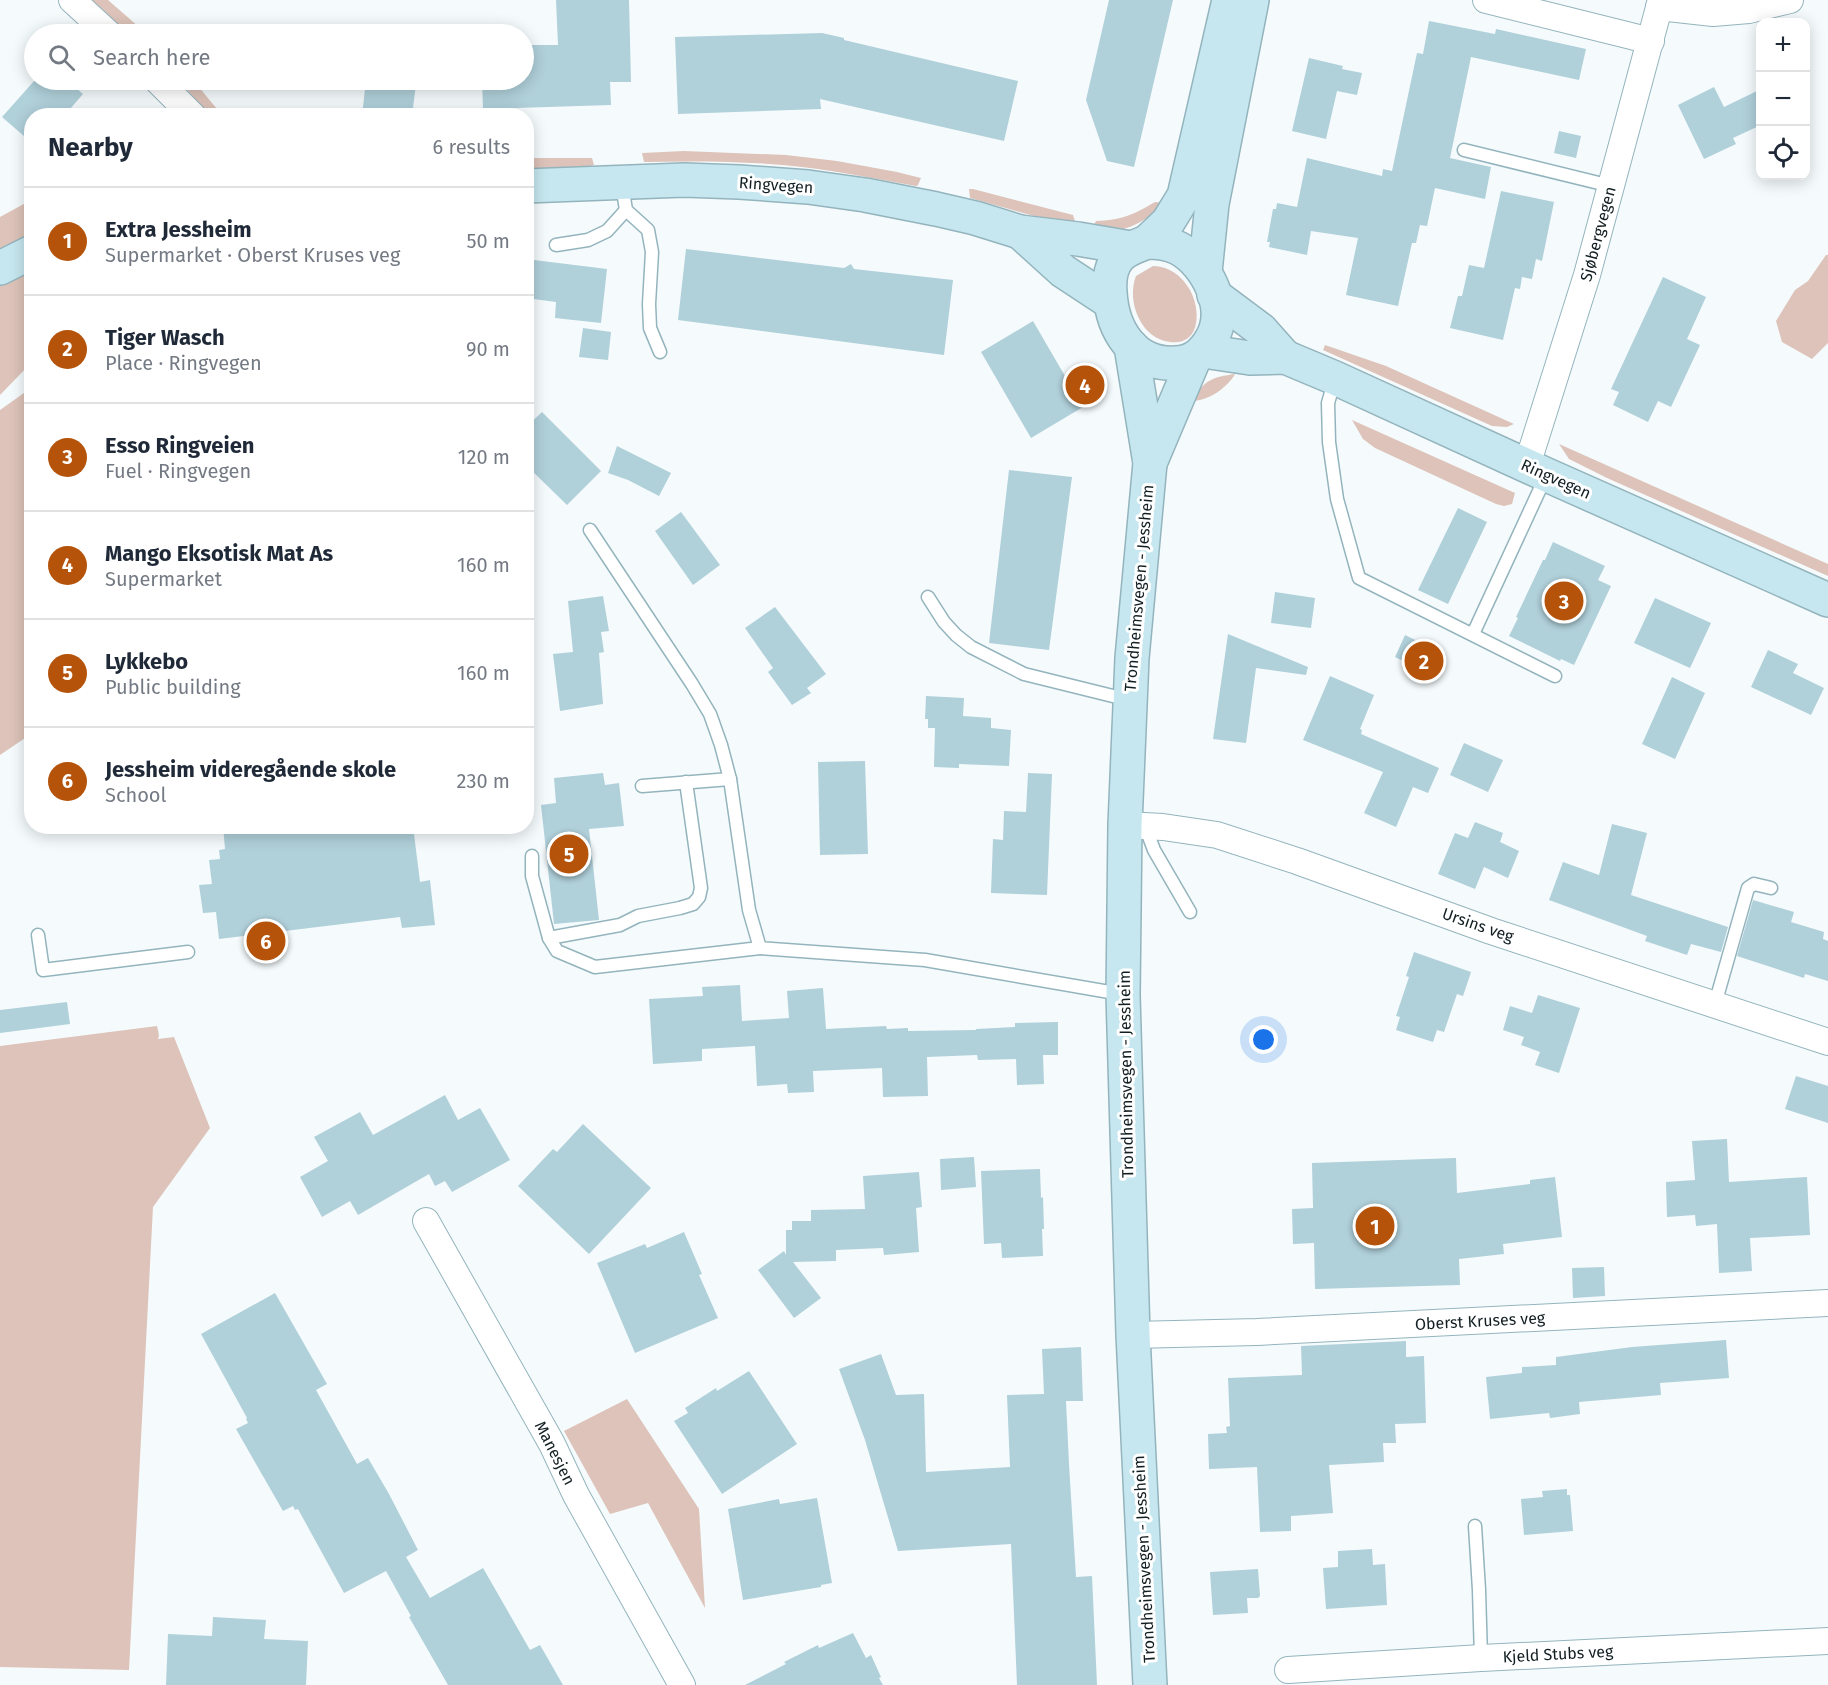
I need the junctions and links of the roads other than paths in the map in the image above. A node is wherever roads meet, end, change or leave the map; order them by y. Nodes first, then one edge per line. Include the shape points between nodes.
1 (72, 0) edge
2 (1229, 0) edge
3 (1252, 0) edge
4 (1486, 0) edge
5 (1790, 0) edge
6 (1660, 3) edge
7 (98, 24) edge
8 (1651, 41) junction
9 (165, 90) edge
10 (179, 108) edge
11 (1464, 150) dead end
12 (1611, 186) junction
13 (534, 187) edge
14 (624, 196) junction
15 (1020, 232) junction
16 (556, 245) dead end
17 (1139, 245) junction
18 (24, 256) edge
19 (0, 267) edge
20 (1209, 283) junction
21 (1110, 302) junction
22 (1131, 346) junction
23 (660, 352) dead end
24 (1199, 355) junction
25 (1285, 357) junction
26 (1335, 378) junction
27 (1150, 463) junction
28 (1537, 470) junction
29 (590, 530) dead end
30 (928, 597) dead end
31 (1828, 600) edge
32 (1473, 634) junction
33 (1555, 676) dead end
34 (1130, 700) junction
35 (730, 779) junction
36 (686, 782) junction
37 (642, 786) dead end
38 (1135, 826) junction
39 (532, 856) dead end
40 (1771, 888) dead end
41 (1190, 912) dead end
42 (38, 935) dead end
43 (549, 938) junction
44 (760, 948) junction
45 (188, 952) dead end
46 (1123, 995) junction
47 (1715, 1005) junction
48 (1828, 1042) edge
49 (426, 1221) dead end
50 (1828, 1303) edge
51 (1133, 1335) junction
52 (1475, 1526) dead end
53 (1828, 1641) edge
54 (1481, 1658) junction
55 (1288, 1670) dead end
56 (682, 1685) edge
57 (1150, 1685) edge

1 - 7 street
2 - 17 main road via 1184,196 1168,222
3 - 20 main road via 1212,204
4 - 8 street
5 - 6 street via 1749,10 1713,13
6 - 8 street, Sjøbergvegen
8 - 12 street, Sjøbergvegen
9 - 10 street
11 - 12 lane
12 - 28 street, Sjøbergvegen
13 - 14 main road, Ringvegen
14 - 15 main road, Ringvegen via 684,180 808,187 936,209
14 - 16 lane via 607,231 588,240
14 - 23 lane via 648,230 652,252 650,328
15 - 17 main road, Ringvegen
15 - 21 main road, Ringvegen via 1063,271
17 - 20 main road via 1162,242 1179,249 1194,260
17 - 21 main road via 1119,257 1111,270
18 - 19 main road
20 - 24 main road via 1217,304 1217,322 1214,335
20 - 25 main road, Ringvegen
21 - 22 main road via 1122,336
22 - 24 main road via 1159,363 1179,363
22 - 27 main road, Trondheimsvegen - Jessheim
24 - 25 main road, Ringvegen
24 - 27 main road, Trondheimsvegen - Jessheim
25 - 26 main road, Ringvegen
26 - 28 main road, Ringvegen
26 - 32 lane via 1328,403 1329,442 1337,499 1359,578
27 - 34 main road, Trondheimsvegen - Jessheim
28 - 31 main road, Ringvegen
28 - 32 lane
29 - 35 lane via 710,714
30 - 34 lane via 944,622 971,647 1024,674
32 - 33 lane
34 - 38 main road, Trondheimsvegen - Jessheim
35 - 36 lane
35 - 44 lane via 747,898
36 - 37 lane
36 - 43 lane via 700,888 693,904 638,916 620,925
38 - 41 lane via 1154,850
38 - 46 main road, Trondheimsvegen - Jessheim
38 - 47 street, Ursins veg via 1217,835
39 - 43 lane via 532,876
40 - 47 lane via 1754,884 1748,888
42 - 45 lane via 43,970
43 - 44 lane via 557,951 595,967
44 - 46 lane via 925,960
46 - 51 main road, Trondheimsvegen - Jessheim
47 - 48 street, Ursins veg
49 - 56 street, Manesjen
50 - 51 street, Oberst Kruses veg
51 - 57 main road, Trondheimsvegen - Jessheim
52 - 54 lane
53 - 54 street, Kjeld Stubs veg
54 - 55 street, Kjeld Stubs veg

